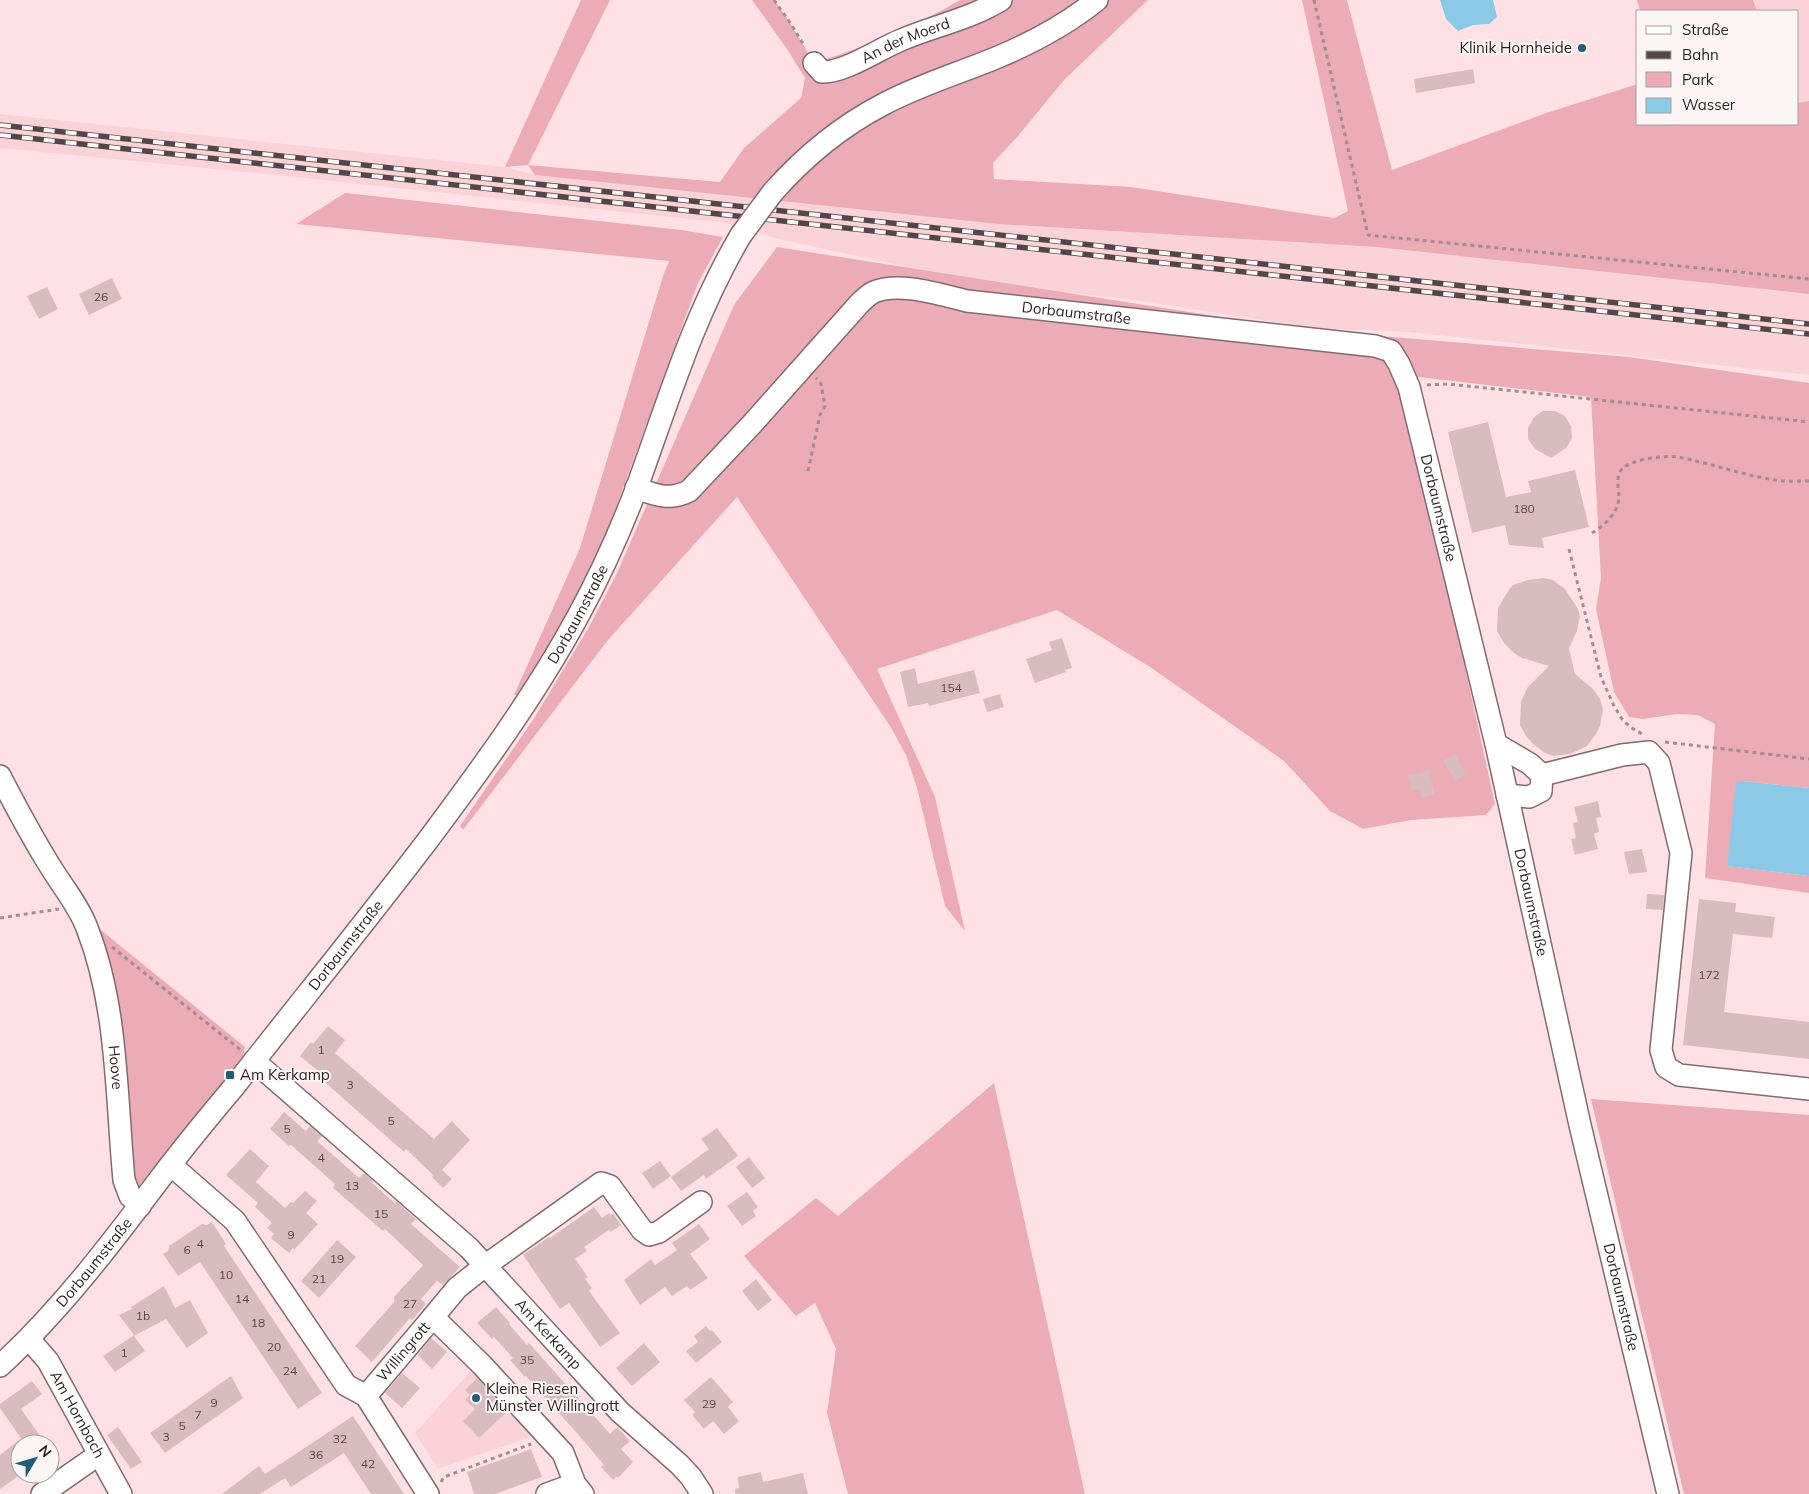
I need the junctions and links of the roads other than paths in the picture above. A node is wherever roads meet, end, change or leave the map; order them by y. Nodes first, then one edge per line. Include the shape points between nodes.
1 (1001, 0) edge
2 (1096, 1) edge
3 (814, 63) road end
4 (636, 488) junction
5 (1496, 744) junction
6 (1542, 775) junction
7 (0, 776) edge
8 (1508, 795) junction
9 (254, 1061) junction
10 (1809, 1088) edge
11 (171, 1164) junction
12 (701, 1202) dead end
13 (140, 1206) junction
14 (486, 1264) junction
15 (434, 1317) junction
16 (29, 1339) junction
17 (0, 1366) edge
18 (366, 1396) junction
19 (98, 1455) junction
20 (579, 1489) edge
21 (427, 1493) edge
22 (42, 1494) edge
23 (121, 1494) edge
24 (547, 1494) edge
25 (702, 1494) edge
26 (1668, 1494) edge

1 - 3 street, An der Moerd via 984,10 900,40 838,70 822,72
2 - 4 street, Dorbaumstraße, bridge via 1026,45 918,88 857,119 812,152 772,192 741,234 714,282
4 - 5 street, Dorbaumstraße via 667,497 689,491 859,304 873,292 890,288 967,301 1375,346 1390,351 1409,386
4 - 9 street, Dorbaumstraße via 576,620 522,709 418,853
5 - 6 street
5 - 8 street, Dorbaumstraße
6 - 8 street via 1541,791 1529,797
6 - 10 street via 1622,755 1649,752 1659,763 1681,853 1661,1050 1666,1067 1679,1075
7 - 13 street, Hoove via 86,926 95,951 104,986 115,1064 124,1180 130,1196
8 - 26 street, Dorbaumstraße via 1580,1125
9 - 11 street, Dorbaumstraße
9 - 14 street, Am Kerkamp
11 - 13 street, Dorbaumstraße
11 - 18 street, Willingrott via 235,1221 346,1385
12 - 14 street via 660,1232 649,1235 610,1186 601,1183
13 - 16 street, Dorbaumstraße
14 - 15 street via 457,1288
14 - 25 street, Am Kerkamp via 620,1412 680,1465
15 - 18 street, Willingrott
15 - 20 street, Willingrott via 563,1453
16 - 17 street, Dorbaumstraße
16 - 19 street, Am Hornbach via 48,1361
18 - 21 street, Willingrott
19 - 22 street
19 - 23 street, Am Hornbach
20 - 24 street

